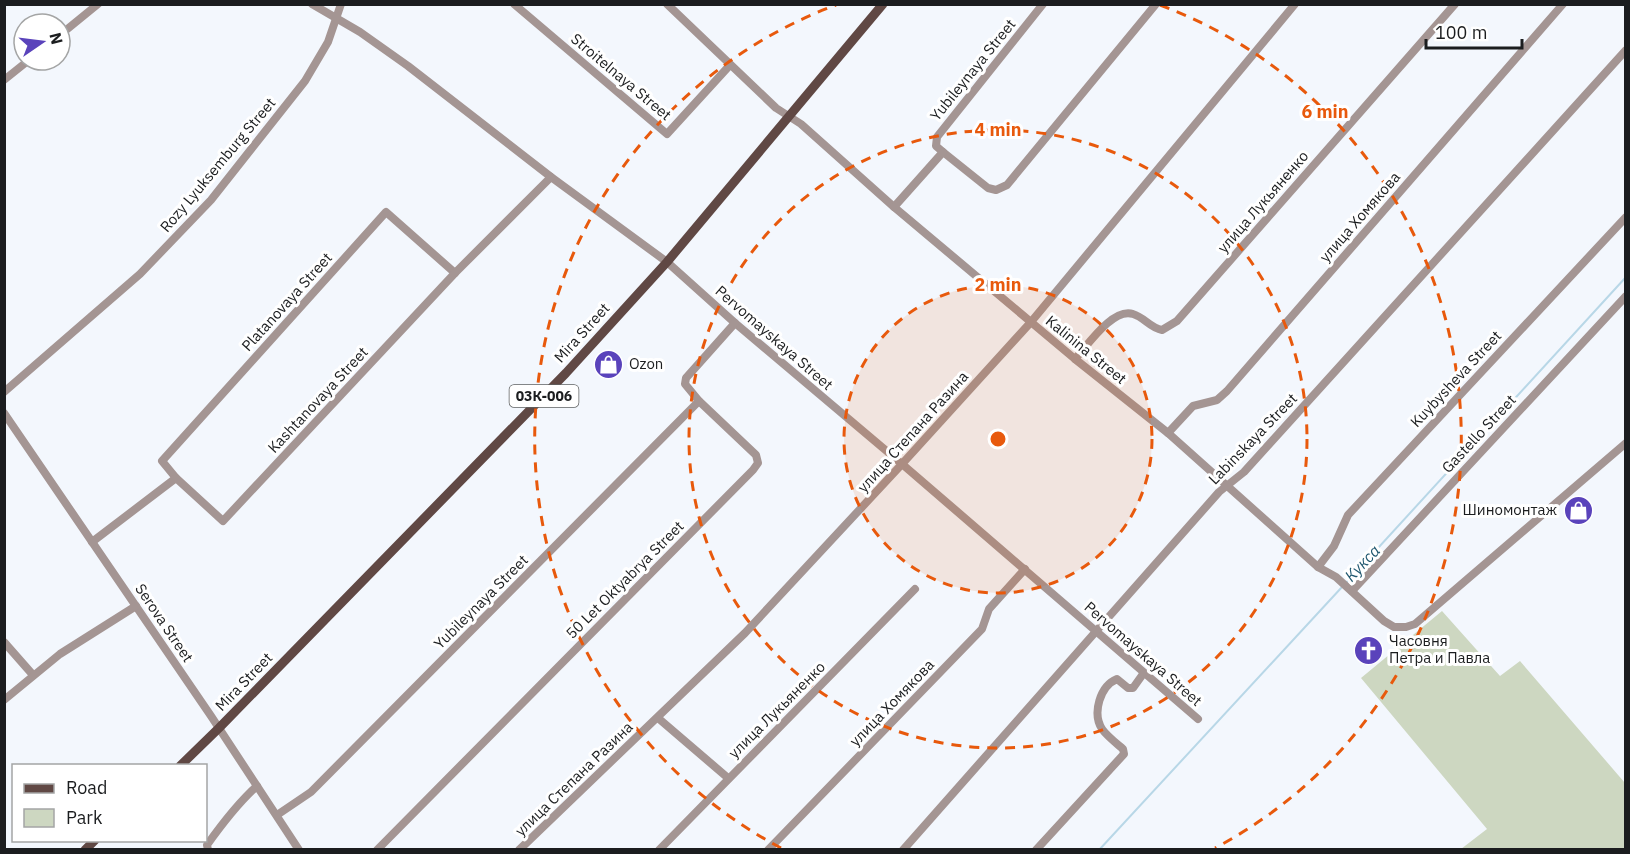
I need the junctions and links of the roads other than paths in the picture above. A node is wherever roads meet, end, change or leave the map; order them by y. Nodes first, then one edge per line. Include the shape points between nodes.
1 (98, 4) edge
2 (312, 4) edge
3 (341, 4) edge
4 (514, 4) edge
5 (667, 4) edge
6 (883, 4) edge
7 (1043, 4) edge
8 (1156, 4) edge
9 (1295, 4) edge
10 (1455, 4) edge
11 (1563, 4) edge
12 (336, 18) junction
13 (72, 25) edge
14 (1626, 50) edge
15 (730, 65) junction
16 (789, 117) junction
17 (943, 152) junction
18 (550, 177) junction
19 (894, 207) junction
20 (1626, 217) edge
21 (667, 262) junction
22 (455, 273) junction
23 (1626, 296) edge
24 (1031, 322) junction
25 (735, 323) junction
26 (1075, 359) junction
27 (4, 392) edge
28 (699, 401) junction
29 (4, 413) edge
30 (1168, 434) junction
31 (1626, 443) edge
32 (902, 464) junction
33 (176, 478) junction
34 (1227, 484) junction
35 (92, 542) junction
36 (1318, 567) junction
37 (1025, 569) junction
38 (915, 589) dead end
39 (1350, 589) junction
40 (136, 606) junction
41 (1097, 632) junction
42 (4, 642) edge
43 (1143, 674) junction
44 (33, 675) junction
45 (4, 700) edge
46 (658, 718) junction
47 (1198, 719) dead end
48 (219, 728) junction
49 (181, 764) edge
50 (728, 778) junction
51 (257, 786) junction
52 (277, 815) junction
53 (207, 849) edge
54 (299, 849) edge
55 (377, 849) edge
56 (519, 849) edge
57 (659, 849) edge
58 (768, 849) edge
59 (903, 849) edge
60 (1036, 849) edge

1 - 13 street
2 - 12 street, Pervomayskaya Street
3 - 12 street, Rozy Lyuksemburg Street
4 - 15 street, Stroitelnaya Street via 667,134
5 - 15 street, Kalinina Street
6 - 16 main road, Mira Street / 03К-006
7 - 17 street, Yubileynaya Street via 937,137 936,146
8 - 17 street via 1007,185 996,190 988,188
9 - 24 street, улица Степана Разина
10 - 26 street, улица Лукьяненко via 1177,321 1162,330 1154,329 1133,314 1122,313 1111,319
11 - 30 street, улица Хомякова via 1227,391 1217,400 1193,406
12 - 18 street, Pervomayskaya Street via 408,66
12 - 27 street, Rozy Lyuksemburg Street via 328,42 305,81 211,200 140,274
14 - 34 street, Labinskaya Street via 1244,472
15 - 16 street, Kalinina Street
16 - 19 street, Kalinina Street
16 - 21 main road, Mira Street / 03К-006
17 - 19 street
18 - 21 street, Pervomayskaya Street
18 - 22 street, Kashtanovaya Street
19 - 24 street, Kalinina Street
20 - 36 street, Kuybysheva Street via 1348,515 1334,546
21 - 25 street, Pervomayskaya Street
21 - 48 main road, Mira Street / 03К-006 via 566,374
22 - 33 street, Kashtanovaya Street via 223,521
22 - 33 street, Platanovaya Street via 386,212 162,461
23 - 39 street, Gastello Street
24 - 26 street, Kalinina Street
24 - 32 street, улица Степана Разина
25 - 28 street, 50 Let Oktyabrya Street via 686,378 685,384
25 - 32 street, Pervomayskaya Street
26 - 30 street, Kalinina Street
28 - 52 street, Yubileynaya Street via 310,792
28 - 55 street, 50 Let Oktyabrya Street via 756,455 758,463 753,470
29 - 35 street, Serova Street
30 - 34 street, Kalinina Street
31 - 39 street, Kalinina Street via 1415,624 1394,627
32 - 37 street, Pervomayskaya Street
32 - 46 street, улица Степана Разина via 745,633
33 - 35 street
34 - 36 street, Kalinina Street
34 - 41 street, Labinskaya Street
35 - 40 street, Serova Street
36 - 39 street, Kalinina Street
37 - 41 street, Pervomayskaya Street
37 - 58 street, улица Хомякова via 989,609 982,629
38 - 50 street, улица Лукьяненко
40 - 44 street
40 - 48 street, Serova Street
41 - 43 street, Pervomayskaya Street
41 - 59 street, Labinskaya Street
42 - 44 street
43 - 47 street, Pervomayskaya Street
43 - 60 street via 1133,688 1117,679 1113,681 1100,697 1100,724 1124,753
44 - 45 street
46 - 50 street
46 - 56 street, улица Степана Разина
48 - 49 main road, Mira Street / 03К-006
48 - 51 street, Serova Street
50 - 57 street, улица Лукьяненко
51 - 52 street, Serova Street
51 - 53 street via 217,830
52 - 54 street, Serova Street

